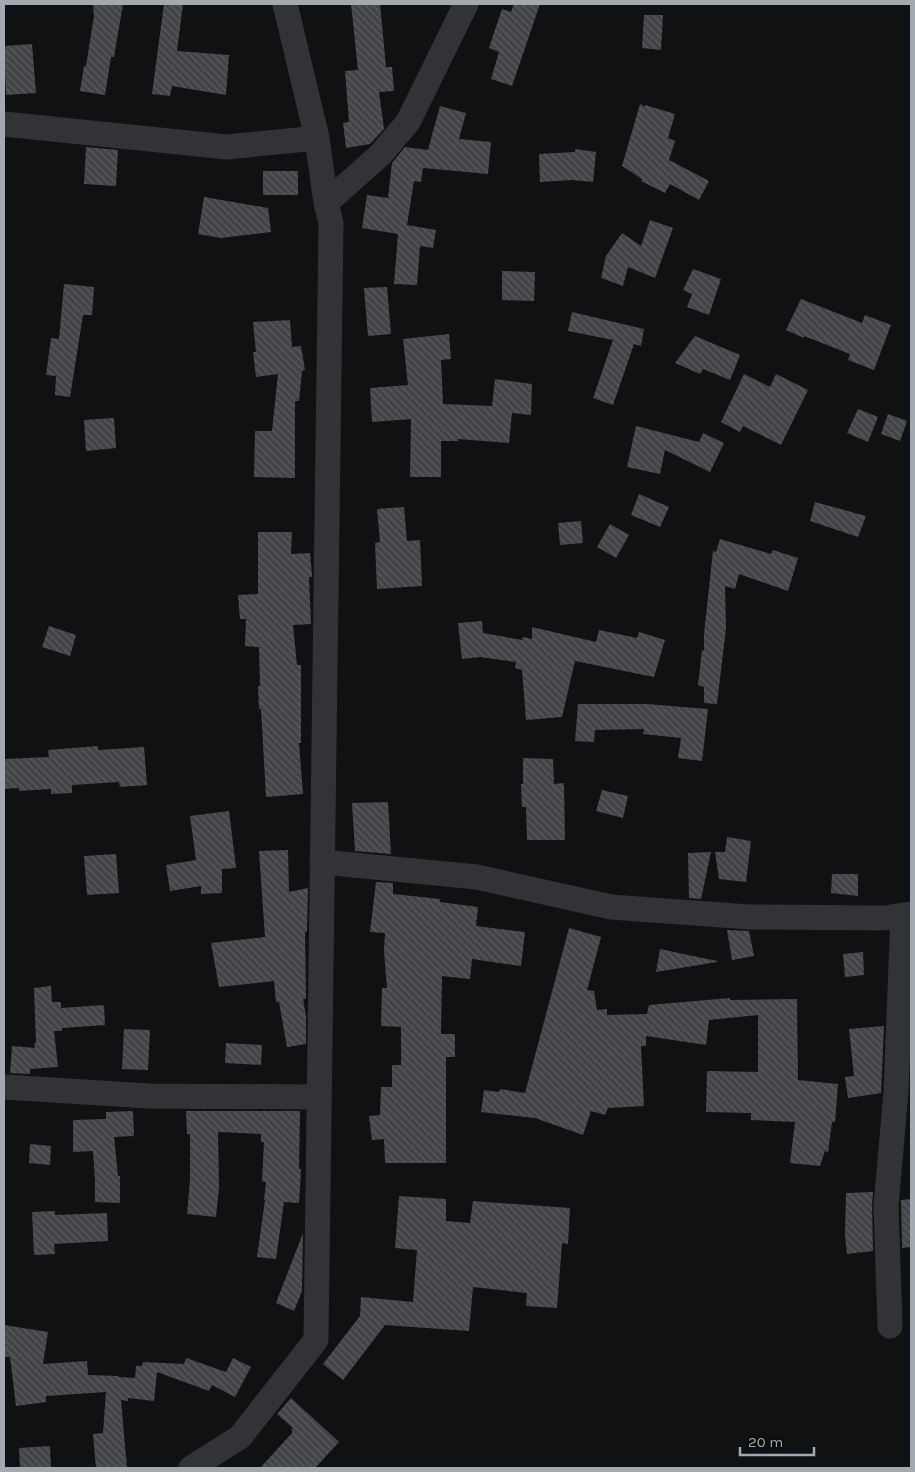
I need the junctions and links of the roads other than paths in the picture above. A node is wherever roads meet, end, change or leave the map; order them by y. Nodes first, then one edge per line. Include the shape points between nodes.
1 (286, 4) edge
2 (466, 4) edge
3 (4, 124) edge
4 (317, 138) junction
5 (326, 203) junction
6 (322, 862) junction
7 (907, 914) edge
8 (4, 1087) edge
9 (319, 1097) junction
10 (890, 1326) dead end
11 (191, 1468) edge

1 - 4 street
2 - 5 street via 408,122 380,156
3 - 4 street via 227,147
4 - 5 street
5 - 6 street via 331,223
6 - 7 street via 477,878 611,907 749,917 884,918
6 - 9 street
7 - 10 street via 886,1206
8 - 9 street via 149,1096
9 - 11 street via 316,1340 240,1437

